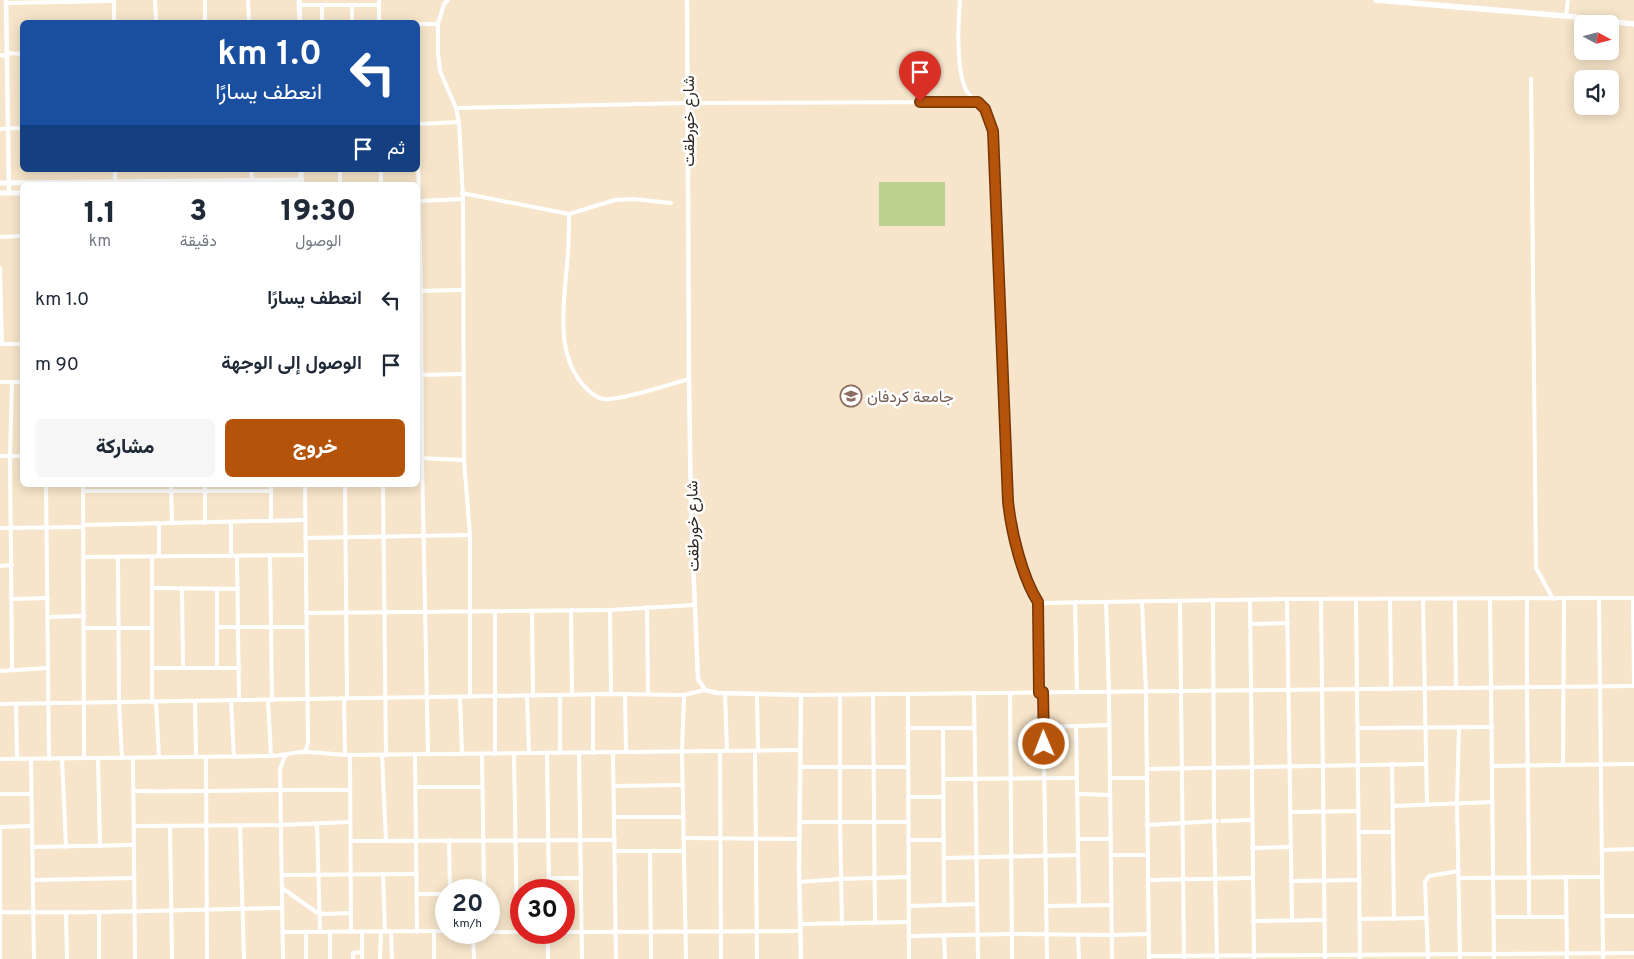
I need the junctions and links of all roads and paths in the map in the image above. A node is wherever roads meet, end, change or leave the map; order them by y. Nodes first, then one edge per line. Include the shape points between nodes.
1 (155, 0) edge
2 (205, 0) edge
3 (248, 0) edge
4 (448, 0) edge
5 (687, 0) edge
6 (960, 0) edge
7 (1376, 0) edge
8 (1568, 0) edge
9 (45, 1) edge
10 (114, 1) edge
11 (6, 2) edge
12 (1425, 2) edge
13 (299, 3) edge
14 (379, 3) edge
15 (322, 5) junction
16 (352, 5) junction
17 (1566, 16) junction
18 (114, 20) edge
19 (156, 20) edge
20 (205, 20) edge
21 (249, 20) edge
22 (300, 20) edge
23 (322, 20) edge
24 (352, 20) edge
25 (379, 20) edge
26 (420, 24) edge
27 (438, 24) junction
28 (1634, 24) edge
29 (8, 54) junction
30 (20, 54) edge
31 (0, 55) edge
32 (1531, 79) dead end
33 (688, 102) junction
34 (978, 102) junction
35 (456, 108) junction
36 (459, 122) junction
37 (420, 124) edge
38 (20, 128) edge
39 (0, 129) edge
40 (8, 129) junction
41 (115, 172) edge
42 (251, 172) edge
43 (252, 180) junction
44 (115, 182) joint
45 (302, 182) edge
46 (0, 183) edge
47 (9, 183) junction
48 (20, 183) edge
49 (0, 193) edge
50 (9, 193) junction
51 (20, 193) edge
52 (462, 193) junction
53 (463, 199) junction
54 (420, 201) edge
55 (671, 203) dead end
56 (569, 214) junction
57 (20, 236) edge
58 (0, 237) edge
59 (0, 268) edge
60 (462, 290) junction
61 (420, 291) edge
62 (1, 344) edge
63 (20, 344) edge
64 (463, 374) junction
65 (420, 375) edge
66 (689, 379) junction
67 (0, 382) edge
68 (12, 382) junction
69 (20, 382) edge
70 (0, 456) edge
71 (10, 456) junction
72 (20, 456) edge
73 (420, 458) edge
74 (464, 460) junction
75 (46, 487) edge
76 (83, 487) edge
77 (117, 487) edge
78 (205, 487) edge
79 (305, 487) edge
80 (345, 487) edge
81 (384, 487) edge
82 (171, 488) edge
83 (235, 488) edge
84 (118, 490) junction
85 (140, 490) joint
86 (271, 490) joint
87 (83, 491) junction
88 (305, 520) junction
89 (271, 521) junction
90 (205, 522) junction
91 (231, 522) junction
92 (159, 523) junction
93 (172, 523) junction
94 (84, 526) junction
95 (0, 528) edge
96 (12, 528) junction
97 (46, 528) junction
98 (470, 535) junction
99 (423, 536) junction
100 (385, 537) junction
101 (305, 538) junction
102 (346, 538) junction
103 (270, 555) junction
104 (306, 555) junction
105 (152, 556) junction
106 (159, 556) junction
107 (231, 556) junction
108 (237, 556) junction
109 (84, 557) junction
110 (118, 557) junction
111 (0, 566) edge
112 (12, 566) junction
113 (152, 588) junction
114 (182, 588) junction
115 (217, 589) junction
116 (238, 589) junction
117 (48, 598) junction
118 (1599, 598) junction
119 (1633, 598) edge
120 (12, 599) junction
121 (1287, 599) junction
122 (1321, 599) junction
123 (1356, 599) junction
124 (1423, 599) junction
125 (1527, 599) junction
126 (1553, 599) junction
127 (1564, 599) junction
128 (1250, 600) junction
129 (1390, 600) junction
130 (1455, 600) junction
131 (1490, 600) junction
132 (1213, 601) junction
133 (1038, 602) junction
134 (1075, 602) junction
135 (1106, 602) junction
136 (1142, 602) junction
137 (1180, 602) junction
138 (694, 605) junction
139 (647, 607) junction
140 (571, 610) junction
141 (610, 610) junction
142 (470, 611) junction
143 (495, 611) junction
144 (532, 611) junction
145 (385, 612) junction
146 (425, 612) junction
147 (306, 613) junction
148 (346, 613) junction
149 (84, 616) junction
150 (48, 617) junction
151 (1288, 622) junction
152 (1250, 624) junction
153 (217, 627) junction
154 (238, 627) junction
155 (272, 627) junction
156 (306, 627) junction
157 (84, 628) junction
158 (118, 628) junction
159 (152, 628) junction
160 (48, 668) junction
161 (152, 668) junction
162 (183, 668) junction
163 (217, 668) junction
164 (239, 668) junction
165 (12, 670) junction
166 (0, 671) edge
167 (1634, 686) edge
168 (1563, 687) junction
169 (1600, 687) junction
170 (1491, 688) junction
171 (1526, 688) junction
172 (1392, 689) junction
173 (1425, 689) junction
174 (1456, 689) junction
175 (705, 690) junction
176 (1290, 690) junction
177 (1323, 690) junction
178 (1358, 690) junction
179 (1180, 691) junction
180 (1214, 691) junction
181 (1251, 691) junction
182 (1010, 692) junction
183 (1041, 692) junction
184 (1077, 692) junction
185 (1109, 692) junction
186 (1146, 692) junction
187 (725, 693) junction
188 (974, 693) junction
189 (593, 694) junction
190 (611, 694) junction
191 (625, 694) junction
192 (648, 694) junction
193 (757, 694) junction
194 (873, 694) junction
195 (908, 694) junction
196 (560, 695) junction
197 (572, 695) junction
198 (684, 695) junction
199 (801, 695) junction
200 (840, 695) junction
201 (470, 696) junction
202 (495, 696) junction
203 (527, 696) junction
204 (533, 696) junction
205 (427, 697) junction
206 (460, 697) junction
207 (346, 698) junction
208 (386, 698) junction
209 (232, 700) junction
210 (239, 700) junction
211 (270, 700) junction
212 (307, 700) junction
213 (195, 701) junction
214 (119, 702) junction
215 (154, 702) junction
216 (49, 703) junction
217 (85, 703) junction
218 (0, 704) edge
219 (16, 704) junction
220 (1110, 725) junction
221 (1076, 726) junction
222 (1492, 726) junction
223 (1044, 727) junction
224 (908, 728) junction
225 (944, 728) junction
226 (974, 728) junction
227 (1358, 728) junction
228 (1426, 728) junction
229 (1459, 728) junction
230 (800, 750) junction
231 (720, 751) junction
232 (727, 751) junction
233 (756, 751) junction
234 (303, 752) junction
235 (560, 752) junction
236 (614, 752) junction
237 (626, 752) junction
238 (682, 752) junction
239 (528, 753) junction
240 (547, 753) junction
241 (580, 753) junction
242 (593, 753) junction
243 (428, 754) junction
244 (462, 754) junction
245 (482, 754) junction
246 (495, 754) junction
247 (514, 754) junction
248 (347, 755) junction
249 (384, 755) junction
250 (415, 755) junction
251 (271, 756) junction
252 (285, 756) junction
253 (159, 757) junction
254 (196, 757) junction
255 (206, 757) junction
256 (234, 757) junction
257 (31, 758) junction
258 (62, 758) junction
259 (84, 758) junction
260 (98, 758) junction
261 (122, 758) junction
262 (133, 758) junction
263 (0, 759) edge
264 (17, 759) junction
265 (50, 759) junction
266 (1358, 764) junction
267 (1392, 764) junction
268 (1426, 764) junction
269 (1601, 764) junction
270 (1634, 764) edge
271 (1324, 765) junction
272 (1528, 765) junction
273 (1563, 765) junction
274 (908, 766) junction
275 (1252, 766) junction
276 (1289, 766) junction
277 (1492, 766) junction
278 (800, 767) junction
279 (839, 767) junction
280 (873, 767) junction
281 (1214, 767) junction
282 (1147, 769) junction
283 (1181, 769) junction
284 (1045, 777) junction
285 (975, 778) junction
286 (1010, 778) junction
287 (1077, 778) junction
288 (1110, 778) junction
289 (1147, 778) junction
290 (944, 779) junction
291 (682, 785) junction
292 (614, 786) junction
293 (416, 787) junction
294 (482, 787) junction
295 (280, 789) junction
296 (350, 790) junction
297 (134, 791) junction
298 (206, 792) junction
299 (0, 794) edge
300 (31, 794) junction
301 (1078, 794) junction
302 (1110, 795) junction
303 (908, 797) junction
304 (944, 797) junction
305 (1492, 802) junction
306 (1457, 803) junction
307 (1427, 805) junction
308 (1393, 806) junction
309 (1359, 811) junction
310 (1291, 812) junction
311 (1324, 812) junction
312 (614, 817) junction
313 (683, 817) junction
314 (1252, 820) junction
315 (1215, 821) junction
316 (1222, 821) dead end
317 (350, 822) junction
318 (800, 822) junction
319 (840, 822) junction
320 (908, 822) junction
321 (874, 823) junction
322 (1182, 823) junction
323 (317, 824) junction
324 (1148, 824) junction
325 (207, 825) junction
326 (240, 825) junction
327 (281, 825) junction
328 (32, 826) junction
329 (134, 826) junction
330 (170, 826) junction
331 (0, 827) edge
332 (1359, 832) junction
333 (1393, 832) junction
334 (683, 838) junction
335 (720, 838) junction
336 (755, 839) junction
337 (799, 839) junction
338 (1078, 839) junction
339 (1111, 839) junction
340 (417, 840) junction
341 (449, 840) junction
342 (483, 840) junction
343 (515, 840) junction
344 (548, 840) junction
345 (580, 840) junction
346 (614, 840) junction
347 (908, 840) junction
348 (944, 840) junction
349 (350, 841) junction
350 (386, 841) junction
351 (134, 845) junction
352 (100, 846) junction
353 (32, 847) junction
354 (66, 847) junction
355 (1291, 847) junction
356 (1252, 848) junction
357 (1602, 850) junction
358 (1634, 850) edge
359 (615, 851) junction
360 (650, 851) junction
361 (683, 851) junction
362 (1078, 855) junction
363 (1111, 855) junction
364 (1148, 855) junction
365 (1011, 856) junction
366 (1045, 856) junction
367 (944, 858) junction
368 (977, 858) junction
369 (1459, 871) junction
370 (384, 874) junction
371 (417, 874) junction
372 (282, 875) junction
373 (319, 875) junction
374 (351, 875) junction
375 (1529, 877) junction
376 (1566, 877) junction
377 (1602, 877) junction
378 (134, 878) junction
379 (548, 878) joint
380 (580, 878) junction
381 (840, 878) junction
382 (874, 878) junction
383 (908, 878) junction
384 (1252, 878) junction
385 (1460, 878) junction
386 (1494, 878) junction
387 (450, 879) edge
388 (484, 879) edge
389 (517, 879) edge
390 (1216, 879) junction
391 (33, 880) junction
392 (1148, 880) junction
393 (1184, 880) junction
394 (1360, 880) junction
395 (1291, 881) junction
396 (1324, 881) junction
397 (799, 882) junction
398 (282, 888) junction
399 (417, 894) junction
400 (435, 894) edge
401 (977, 904) junction
402 (944, 905) junction
403 (1079, 905) junction
404 (1112, 905) junction
405 (908, 906) junction
406 (1046, 906) junction
407 (243, 908) junction
408 (282, 908) junction
409 (171, 909) junction
410 (206, 909) junction
411 (0, 912) edge
412 (66, 912) junction
413 (98, 912) junction
414 (135, 912) junction
415 (33, 913) junction
416 (320, 913) junction
417 (351, 913) junction
418 (1603, 916) junction
419 (1634, 916) edge
420 (1494, 917) junction
421 (1529, 917) junction
422 (1566, 917) junction
423 (1394, 918) junction
424 (1427, 918) junction
425 (1360, 919) junction
426 (1292, 920) junction
427 (1325, 920) junction
428 (1253, 921) junction
429 (909, 922) junction
430 (875, 923) junction
431 (800, 924) junction
432 (842, 924) junction
433 (434, 931) joint
434 (650, 931) junction
435 (721, 931) junction
436 (757, 931) junction
437 (800, 931) junction
438 (282, 932) junction
439 (306, 932) junction
440 (320, 932) junction
441 (330, 932) junction
442 (351, 932) junction
443 (362, 932) junction
444 (383, 932) junction
445 (391, 932) junction
446 (417, 932) junction
447 (575, 932) edge
448 (582, 932) junction
449 (616, 932) junction
450 (686, 932) junction
451 (978, 934) junction
452 (1012, 934) junction
453 (1148, 934) junction
454 (1046, 935) junction
455 (1078, 935) junction
456 (909, 936) junction
457 (944, 936) junction
458 (1112, 936) junction
459 (474, 944) edge
460 (548, 944) edge
461 (362, 952) junction
462 (1603, 952) junction
463 (1460, 953) junction
464 (1567, 953) junction
465 (1634, 953) edge
466 (1428, 954) junction
467 (1494, 954) junction
468 (1149, 957) edge
469 (1184, 957) edge
470 (1217, 957) edge
471 (1254, 957) edge
472 (1290, 957) edge
473 (1325, 957) edge
474 (1360, 957) edge
475 (1395, 957) edge
476 (1532, 957) edge
477 (0, 959) edge
478 (34, 959) edge
479 (68, 959) edge
480 (99, 959) edge
481 (135, 959) edge
482 (172, 959) edge
483 (207, 959) edge
484 (244, 959) edge
485 (283, 959) edge
486 (306, 959) edge
487 (330, 959) edge
488 (353, 959) edge
489 (362, 959) edge
490 (380, 959) edge
491 (392, 959) edge
492 (434, 959) edge
493 (474, 959) edge
494 (548, 959) edge
495 (582, 959) edge
496 (616, 959) edge
497 (651, 959) edge
498 (686, 959) edge
499 (721, 959) edge
500 (757, 959) edge
501 (801, 959) edge
502 (909, 959) edge
503 (945, 959) edge
504 (978, 959) edge
505 (1012, 959) edge
506 (1047, 959) edge
507 (1079, 959) edge
508 (1112, 959) edge
509 (1428, 959) edge
510 (1460, 959) edge
511 (1494, 959) edge
512 (1567, 959) edge
513 (1603, 959) edge

1 - 19 street
2 - 20 street
3 - 21 street
4 - 27 street
5 - 33 street, شارع خورطقت
6 - 34 street via 958,36 962,74 966,89
7 - 12 main road
8 - 17 street
9 - 10 street
9 - 11 street
10 - 18 street
11 - 29 street
12 - 17 main road
13 - 15 street
13 - 22 main road
14 - 16 street
14 - 25 street
15 - 16 street
15 - 23 street
16 - 24 street
17 - 28 main road
26 - 27 street
27 - 35 street via 440,71
29 - 30 street
29 - 31 street
29 - 40 street
32 - 126 street via 1536,568
33 - 34 street
33 - 35 street
33 - 66 street, شارع خورطقت
34 - 133 street via 985,109 993,131 1010,518 1023,570
35 - 36 street
36 - 37 street
36 - 52 street
38 - 40 street
39 - 40 street
40 - 47 street
41 - 44 street
42 - 43 street
43 - 44 main road
43 - 45 main road
46 - 47 main road
47 - 48 main road
47 - 50 street
49 - 50 main road
50 - 51 main road
52 - 53 street
52 - 56 street
53 - 54 street
53 - 60 street
55 - 56 street via 615,200
56 - 66 street via 564,336 573,370 583,385 602,399 615,399
57 - 58 street
59 - 62 street
60 - 61 street
60 - 64 street
62 - 63 street
64 - 65 street
64 - 74 street
66 - 138 street, شارع خورطقت
67 - 68 street
68 - 69 street
68 - 71 street
70 - 71 street
71 - 72 street
71 - 96 street
73 - 74 street
73 - 99 street
74 - 98 street
75 - 97 street
76 - 87 street
77 - 84 street
78 - 82 street
78 - 83 street
78 - 90 street
79 - 88 street
80 - 102 street
81 - 100 street
82 - 85 street
82 - 93 street
83 - 86 street
84 - 85 street
84 - 87 street
86 - 89 street
87 - 94 street
88 - 89 street
88 - 101 street
89 - 91 street
90 - 91 street
90 - 93 street
91 - 107 street
92 - 93 street
92 - 94 street
92 - 106 street
94 - 97 street
94 - 109 street
95 - 96 street
96 - 97 street
96 - 112 street
97 - 117 street
98 - 99 street
98 - 142 street
99 - 100 street
99 - 146 street
100 - 102 street
100 - 145 street
101 - 102 street
101 - 104 street
102 - 148 street
103 - 104 street
103 - 108 street
103 - 155 street
104 - 147 street
105 - 106 street
105 - 110 street
105 - 113 street
106 - 107 street
107 - 108 street
108 - 116 street
109 - 110 street
109 - 149 street
110 - 158 street
111 - 112 street
112 - 120 street
113 - 114 street
113 - 159 street
114 - 115 street
114 - 162 street
115 - 116 street
115 - 153 street
116 - 154 street
117 - 120 street
117 - 150 street
118 - 119 street
118 - 127 street
118 - 169 street
119 - 167 street
120 - 165 street
121 - 122 street
121 - 128 street
121 - 151 street
122 - 123 street
122 - 177 street
123 - 129 street
123 - 178 street
124 - 129 street
124 - 130 street
124 - 173 street
125 - 126 street
125 - 131 street
125 - 171 street
126 - 127 street
127 - 168 street
128 - 132 street
128 - 152 street
129 - 172 street
130 - 131 street
130 - 174 street
131 - 170 street
132 - 137 street
132 - 180 street
133 - 134 street
133 - 183 street
134 - 135 street
134 - 184 street
135 - 136 street
135 - 185 street
136 - 137 street
136 - 186 street
137 - 179 street
138 - 139 street
138 - 175 street, شارع خورطقت via 698,678
139 - 141 street
139 - 192 street
140 - 141 street
140 - 144 street
140 - 197 street
141 - 190 street
142 - 143 street
142 - 146 street
142 - 201 street
143 - 144 street
143 - 202 street
144 - 204 street
145 - 146 street
145 - 148 street
145 - 208 street
146 - 205 street
147 - 148 street
147 - 156 street
148 - 207 street
149 - 150 street
149 - 157 street
150 - 160 street
151 - 152 street
151 - 176 street
152 - 181 street
153 - 154 street
153 - 163 street
154 - 155 street
154 - 164 street
155 - 156 street
155 - 211 street
156 - 212 street
157 - 158 street
157 - 217 street
158 - 159 street
158 - 214 street
159 - 161 street
160 - 165 street
160 - 216 street
161 - 162 street
161 - 215 street
162 - 163 street
163 - 164 street
164 - 210 street
165 - 166 street
167 - 169 street
168 - 169 street
168 - 171 street
168 - 273 street
169 - 269 street
170 - 171 street
170 - 174 street
170 - 222 street
171 - 272 street
172 - 173 street
172 - 178 street
173 - 174 street
173 - 228 street
175 - 187 street
175 - 198 street
176 - 177 street
176 - 181 street
176 - 276 street
177 - 178 street
177 - 271 street
178 - 227 street
179 - 180 street
179 - 186 street
179 - 283 street
180 - 181 street
180 - 281 street
181 - 275 street
182 - 183 street
182 - 188 street
182 - 286 street
183 - 184 street
183 - 223 street
184 - 185 street
185 - 186 street
185 - 220 street
186 - 282 street
187 - 193 street
187 - 232 street
188 - 195 street
188 - 226 street
189 - 190 street
189 - 197 street
189 - 242 street
190 - 191 street
191 - 192 street
191 - 237 street
192 - 198 street
193 - 199 street
193 - 233 street
194 - 195 street
194 - 200 street
194 - 280 street
195 - 224 street
196 - 197 street
196 - 204 street
196 - 235 street
198 - 238 street
199 - 200 street
199 - 230 street
200 - 279 street
201 - 202 street
201 - 206 street
202 - 203 street
202 - 246 street
203 - 204 street
203 - 239 street
205 - 206 street
205 - 208 street
205 - 243 street
206 - 244 street
207 - 208 street
207 - 212 street
207 - 248 street
208 - 249 street
209 - 210 street
209 - 213 street
209 - 256 street
210 - 211 street
211 - 212 street
211 - 251 street
212 - 234 street via 308,742
213 - 215 street
213 - 254 street
214 - 215 street
214 - 217 street
214 - 261 street
215 - 253 street
216 - 217 street
216 - 219 street
216 - 265 street
217 - 259 street
218 - 219 street
219 - 264 street
220 - 221 street
220 - 288 street
221 - 223 street
221 - 287 street
222 - 229 street
222 - 277 street
223 - 284 street
224 - 225 street
224 - 274 street
225 - 226 street
225 - 290 street
226 - 285 street
227 - 228 street
227 - 266 street
228 - 229 street
228 - 268 street
229 - 306 street
230 - 233 street
230 - 278 street
231 - 232 street
231 - 238 street
231 - 335 street
232 - 233 street
233 - 336 street
234 - 248 street
234 - 252 street
235 - 240 street
235 - 241 street
236 - 237 street
236 - 242 street
236 - 292 street
237 - 238 street
238 - 291 street
239 - 240 street
239 - 247 street
240 - 344 street
241 - 242 street
241 - 345 street
243 - 244 street
243 - 250 street
244 - 245 street
245 - 246 street
245 - 294 street
246 - 247 street
247 - 343 street
248 - 249 street
248 - 296 street
249 - 250 street
249 - 350 street
250 - 293 street
251 - 252 street
251 - 256 street
252 - 295 street via 280,769
253 - 254 street
253 - 262 street
254 - 255 street
255 - 256 street
255 - 298 street
257 - 264 street
257 - 265 street
257 - 300 street
258 - 259 street
258 - 265 street
258 - 354 street
259 - 260 street
260 - 261 street
260 - 352 street
261 - 262 street
262 - 297 street
263 - 264 street
266 - 267 street
266 - 271 street
266 - 309 street
267 - 268 street
267 - 308 street
268 - 307 street
269 - 270 street
269 - 273 street
269 - 357 street
271 - 276 street
271 - 311 street
272 - 273 street
272 - 277 street
272 - 375 street
274 - 280 street
274 - 303 street
275 - 276 street
275 - 281 street
275 - 314 street
276 - 310 street
277 - 305 street
278 - 279 street
278 - 318 street
279 - 280 street
279 - 319 street
280 - 321 street
281 - 283 street
281 - 315 street
282 - 283 street
282 - 289 street
283 - 322 street
284 - 286 street
284 - 287 street
284 - 366 street
285 - 286 street
285 - 290 street
285 - 368 street
286 - 365 street
287 - 301 street
288 - 289 street
288 - 302 street
289 - 324 street
290 - 304 street
291 - 292 street
291 - 313 street
292 - 312 street
293 - 294 street
293 - 340 street
294 - 342 street
295 - 296 street
295 - 298 street
295 - 327 street
296 - 317 street
297 - 298 street
297 - 329 street
298 - 325 street
299 - 300 street
300 - 328 street
301 - 302 street
301 - 338 street
302 - 339 street
303 - 304 street
303 - 320 street
304 - 348 street
305 - 306 street
305 - 386 street
306 - 307 street
306 - 369 street
307 - 308 street
308 - 333 street
309 - 311 street
309 - 332 street
310 - 311 street
310 - 355 street
311 - 396 street
312 - 313 street
312 - 346 street
313 - 334 street
314 - 316 street
314 - 356 street
315 - 322 street
315 - 390 street
317 - 323 street
317 - 349 street
318 - 319 street
318 - 337 street
319 - 321 street
319 - 381 street
320 - 321 street
320 - 347 street
321 - 382 street
322 - 324 street
322 - 393 street
323 - 327 street
323 - 373 street
324 - 364 street
325 - 326 street
325 - 330 street
325 - 410 street
326 - 327 street
326 - 407 street
327 - 372 street
328 - 331 street
328 - 353 street
329 - 330 street
329 - 351 street
330 - 409 street
331 - 411 street
332 - 333 street
332 - 394 street
333 - 423 street
334 - 335 street
334 - 361 street
335 - 336 street
335 - 435 street
336 - 337 street
336 - 436 street
337 - 397 street
338 - 339 street
338 - 362 street
339 - 363 street
340 - 341 street
340 - 350 street
340 - 371 street
341 - 342 street
341 - 387 street
342 - 343 street
342 - 388 street
343 - 344 street
343 - 389 street
344 - 345 street
344 - 379 street
345 - 346 street
345 - 380 street
346 - 359 street
347 - 348 street
347 - 383 street
348 - 367 street
349 - 350 street
349 - 374 street
351 - 352 street
351 - 378 street
352 - 354 street
353 - 354 street
353 - 391 street
355 - 356 street
355 - 395 street
356 - 384 street
357 - 358 street
357 - 377 street
359 - 360 street
359 - 449 street
360 - 361 street
360 - 434 street
361 - 450 street
362 - 366 street
362 - 403 street
363 - 364 street
363 - 404 street
364 - 392 street
365 - 366 street
365 - 368 street
365 - 452 street
366 - 406 street
367 - 368 street
367 - 402 street
368 - 401 street
369 - 385 street
369 - 424 street via 1426,878
370 - 371 street
370 - 374 street
370 - 444 street
371 - 399 street
372 - 373 street
372 - 398 street
373 - 374 street
373 - 416 street
374 - 417 street
375 - 376 street
375 - 386 street
375 - 421 street
376 - 377 street
376 - 422 street
377 - 418 street
378 - 391 street
378 - 414 street
379 - 380 street
380 - 448 street
381 - 382 street
381 - 397 street
381 - 432 street
382 - 383 street
382 - 430 street
383 - 405 street
384 - 390 street
384 - 428 street
385 - 386 street
385 - 463 street
386 - 420 street
390 - 393 street
390 - 470 street
391 - 415 street
392 - 393 street
392 - 453 street
393 - 469 street
394 - 396 street
394 - 425 street
395 - 396 street
395 - 426 street
396 - 427 street
397 - 431 street
398 - 408 street
398 - 416 street
399 - 400 street
399 - 446 street
401 - 402 street
401 - 451 street
402 - 405 street
403 - 404 street
403 - 406 street
404 - 458 street
405 - 429 street
406 - 454 street
407 - 408 street
407 - 410 street
407 - 484 street
408 - 438 street
409 - 410 street
409 - 414 street
409 - 482 street
410 - 483 street
411 - 415 street
411 - 477 street
412 - 413 street
412 - 415 street
412 - 479 street
413 - 414 street
413 - 480 street
414 - 481 street
415 - 478 street
416 - 417 street
416 - 440 street
417 - 442 street
418 - 419 street
418 - 462 street
420 - 421 street
420 - 467 street
421 - 422 street
422 - 464 street
423 - 424 street
423 - 425 street
424 - 466 street
425 - 474 street
426 - 427 street
426 - 428 street
427 - 473 street
428 - 471 street
429 - 430 street
429 - 456 street
430 - 432 street
431 - 432 street
431 - 437 street
433 - 446 street
433 - 492 street
434 - 449 street
434 - 450 street
434 - 497 street
435 - 436 street
435 - 450 street
435 - 499 street
436 - 437 street
436 - 500 street
437 - 501 street
438 - 439 street
438 - 485 street
439 - 440 street
439 - 486 street
440 - 441 street
441 - 442 street
441 - 487 street
442 - 443 street
443 - 444 street
443 - 461 street
444 - 445 street
444 - 490 street
445 - 446 street
445 - 491 street
447 - 448 street
448 - 449 street
448 - 495 street
449 - 496 street
450 - 498 street
451 - 452 street
451 - 457 street
451 - 504 street
452 - 454 street
452 - 505 street
453 - 458 street
453 - 468 street
454 - 455 street
454 - 506 street
455 - 458 street
455 - 507 street
456 - 457 street
456 - 502 street
457 - 503 street
458 - 508 street
459 - 493 street
460 - 494 street
461 - 488 street via 353,953
461 - 489 street
462 - 464 street
462 - 465 street
462 - 513 street
463 - 466 street
463 - 467 street
463 - 510 street
464 - 476 street
464 - 512 street
466 - 475 street
466 - 509 street
467 - 476 street
467 - 511 street
468 - 469 street
469 - 470 street
470 - 471 street
471 - 472 street
472 - 473 street
473 - 474 street
474 - 475 street

